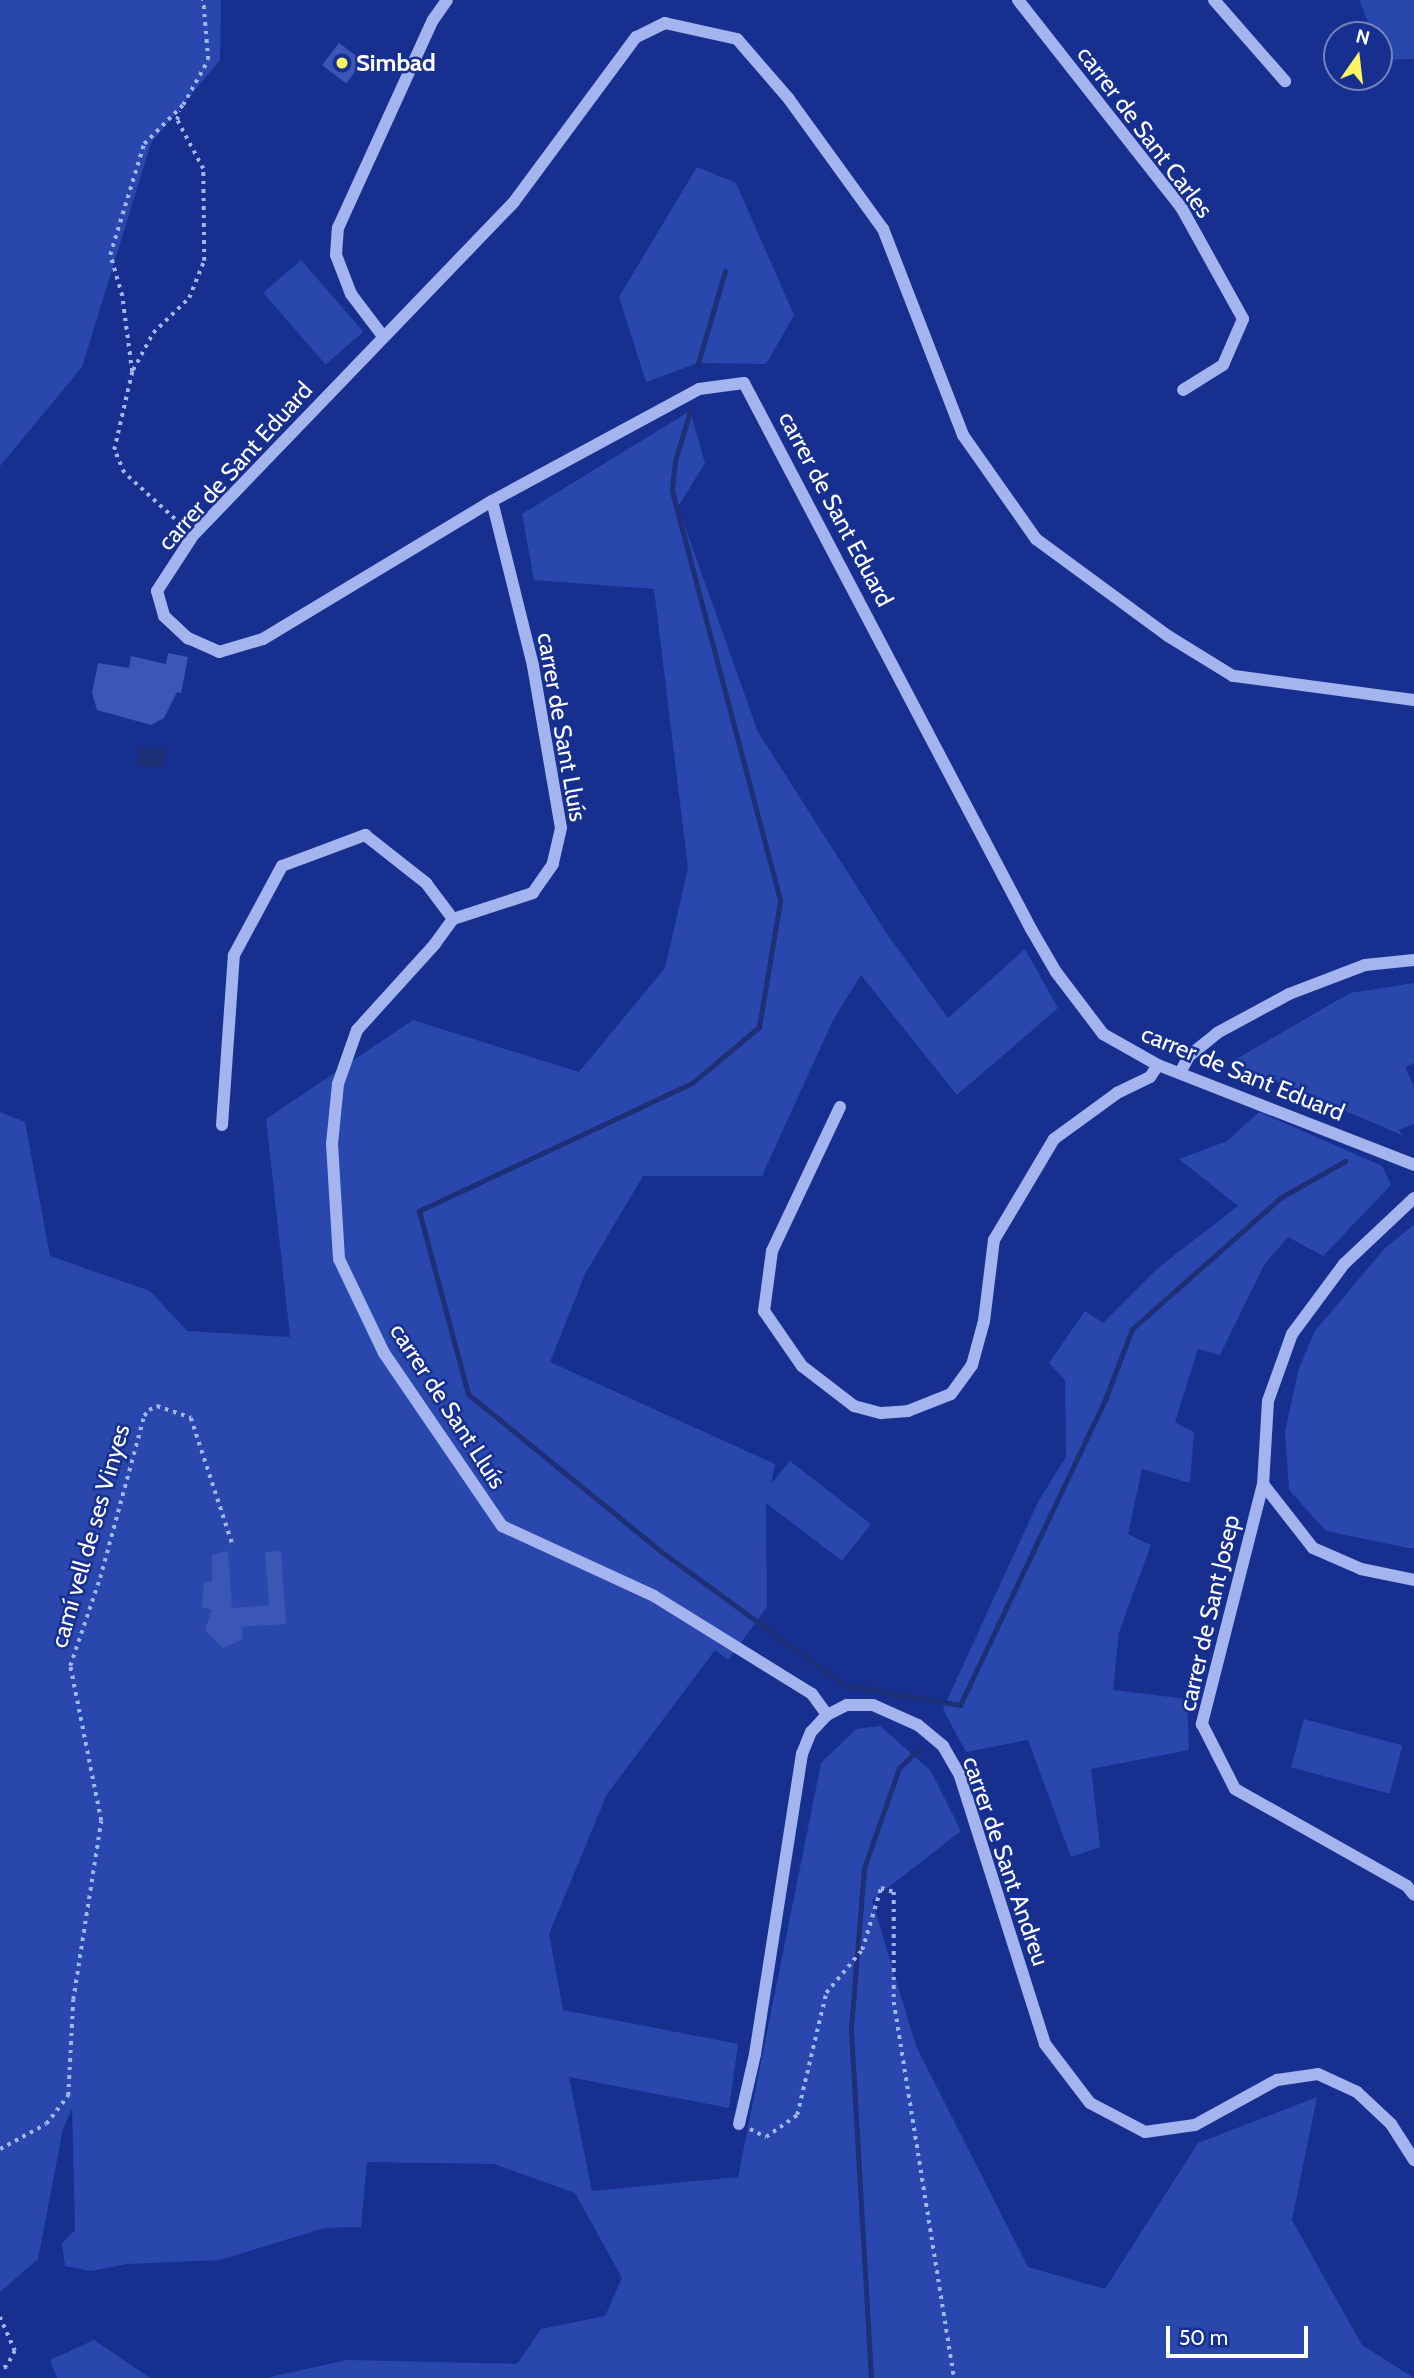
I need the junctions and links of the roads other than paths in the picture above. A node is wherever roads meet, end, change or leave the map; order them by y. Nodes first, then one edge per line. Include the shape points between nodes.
1 (447, 0) edge
2 (1018, 0) edge
3 (1213, 0) edge
4 (1285, 81) dead end
5 (382, 335) junction
6 (1183, 390) dead end
7 (492, 500) junction
8 (1414, 700) edge
9 (453, 919) junction
10 (1414, 960) edge
11 (1158, 1065) junction
12 (1181, 1071) junction
13 (840, 1107) dead end
14 (222, 1125) dead end
15 (1414, 1165) edge
16 (1414, 1198) edge
17 (1263, 1484) junction
18 (1414, 1580) edge
19 (827, 1715) junction
20 (1414, 1895) edge
21 (739, 2124) road end
22 (1414, 2160) edge

1 - 5 street via 433,20 338,228 336,255 351,294
2 - 6 street, carrer de Sant Carles via 1181,207 1243,319 1223,365
3 - 4 street
5 - 7 street, carrer de Sant Eduard via 194,534 157,591 164,616 188,638 219,652 263,639
5 - 8 street, carrer de Sant Eduard via 514,202 636,37 666,23 737,39 789,99 883,229 963,435 1035,539 1168,636 1233,676
7 - 9 street, carrer de Sant Lluís via 533,666 561,828 553,864 533,892
7 - 11 street, carrer de Sant Eduard via 699,389 744,383 1056,972 1103,1034
9 - 14 street via 426,883 365,835 282,866 234,955
9 - 19 street, carrer de Sant Lluís via 357,1030 338,1084 332,1144 339,1259 384,1353 502,1526 654,1596 812,1694
10 - 12 street via 1365,965 1289,994 1217,1033 1189,1056
11 - 12 street, carrer de Sant Eduard
11 - 13 street via 1150,1077 1117,1093 1054,1139 994,1240 984,1321 972,1365 951,1394 908,1411 881,1413 854,1406 802,1366 764,1311 772,1251
12 - 15 street, carrer de Sant Eduard
16 - 17 street, carrer de Sant Josep via 1344,1264 1292,1334 1268,1401
17 - 18 street via 1313,1548 1361,1569
17 - 20 street, carrer de Sant Josep via 1202,1724 1235,1789 1407,1886
19 - 21 street via 811,1732 802,1754 755,2054
19 - 22 street, carrer de Sant Andreu via 848,1705 873,1705 900,1713 943,1746 960,1776 1045,2044 1090,2103 1145,2132 1195,2125 1277,2080 1318,2074 1357,2092 1391,2124

